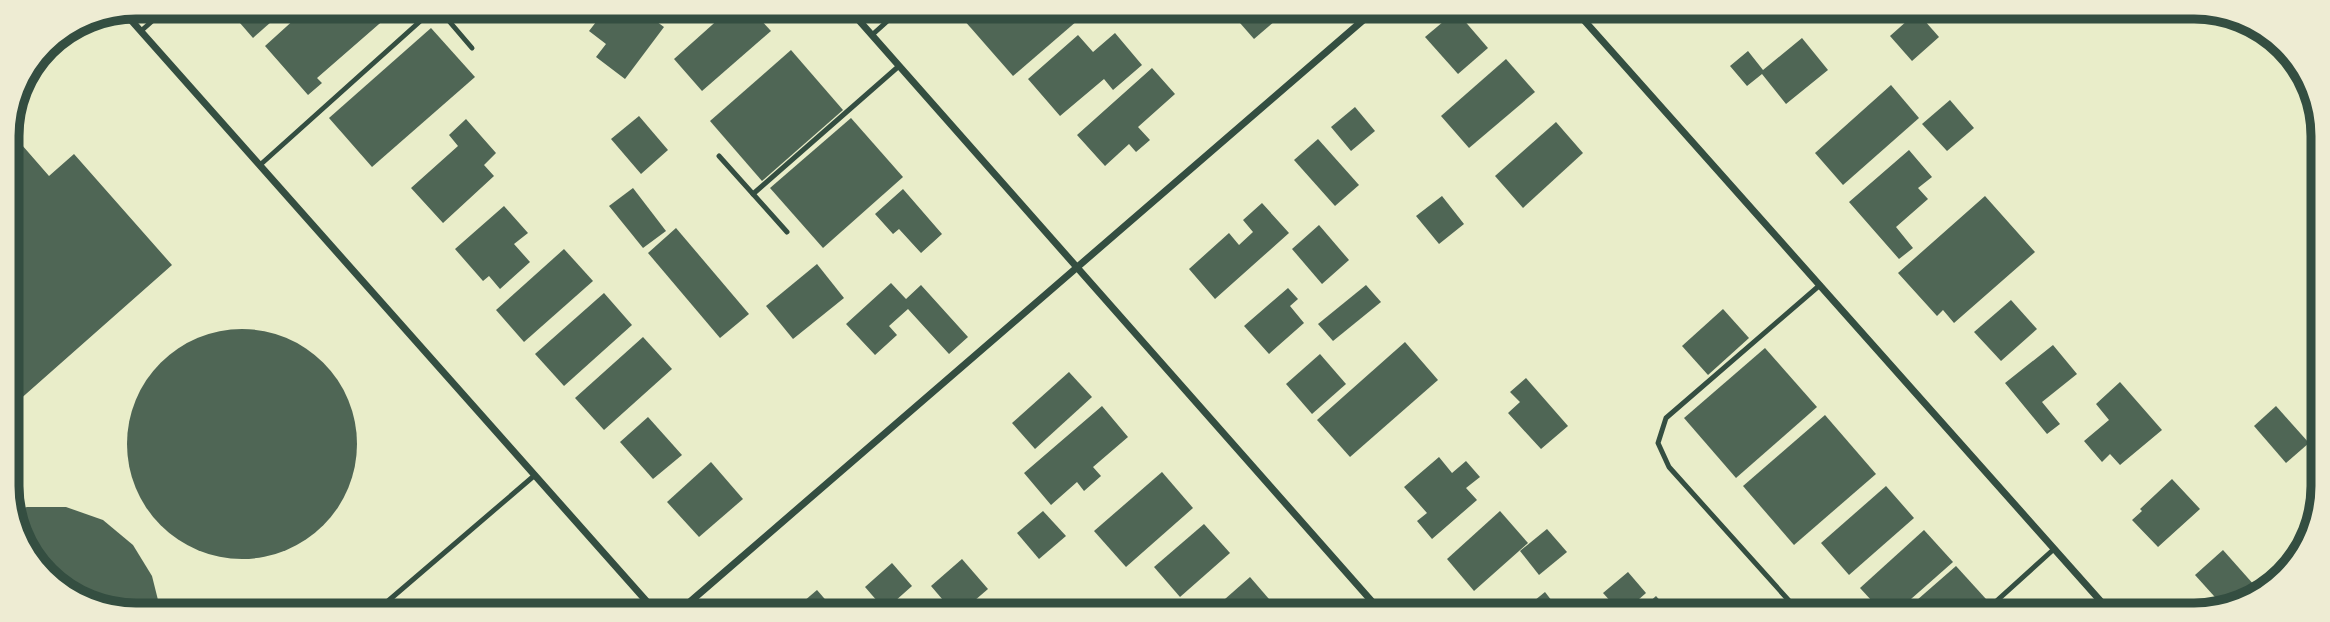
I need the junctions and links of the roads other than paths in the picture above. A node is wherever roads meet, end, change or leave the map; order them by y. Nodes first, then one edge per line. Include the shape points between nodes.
1 (130, 19) edge
2 (154, 19) edge
3 (423, 19) edge
4 (447, 19) edge
5 (858, 19) edge
6 (890, 19) edge
7 (1364, 19) edge
8 (1583, 19) edge
9 (141, 31) junction
10 (872, 35) junction
11 (472, 48) dead end
12 (899, 66) junction
13 (719, 156) dead end
14 (260, 165) junction
15 (753, 194) junction
16 (787, 232) dead end
17 (1075, 267) junction
18 (1820, 285) junction
19 (535, 475) junction
20 (2054, 549) junction
21 (386, 603) edge
22 (648, 603) edge
23 (689, 603) edge
24 (1373, 603) edge
25 (1791, 603) edge
26 (1994, 603) edge
27 (2102, 603) edge

1 - 9 street
2 - 9 lane
3 - 14 lane
4 - 11 lane
5 - 10 street
6 - 10 lane
7 - 17 street
8 - 18 street
9 - 14 street
10 - 12 street
12 - 15 lane
12 - 17 street
13 - 15 lane
14 - 19 street
15 - 16 lane
17 - 23 street
17 - 24 street
18 - 20 street
18 - 25 lane via 1666,418 1658,443 1669,467
19 - 21 lane
19 - 22 street
20 - 26 lane
20 - 27 street

